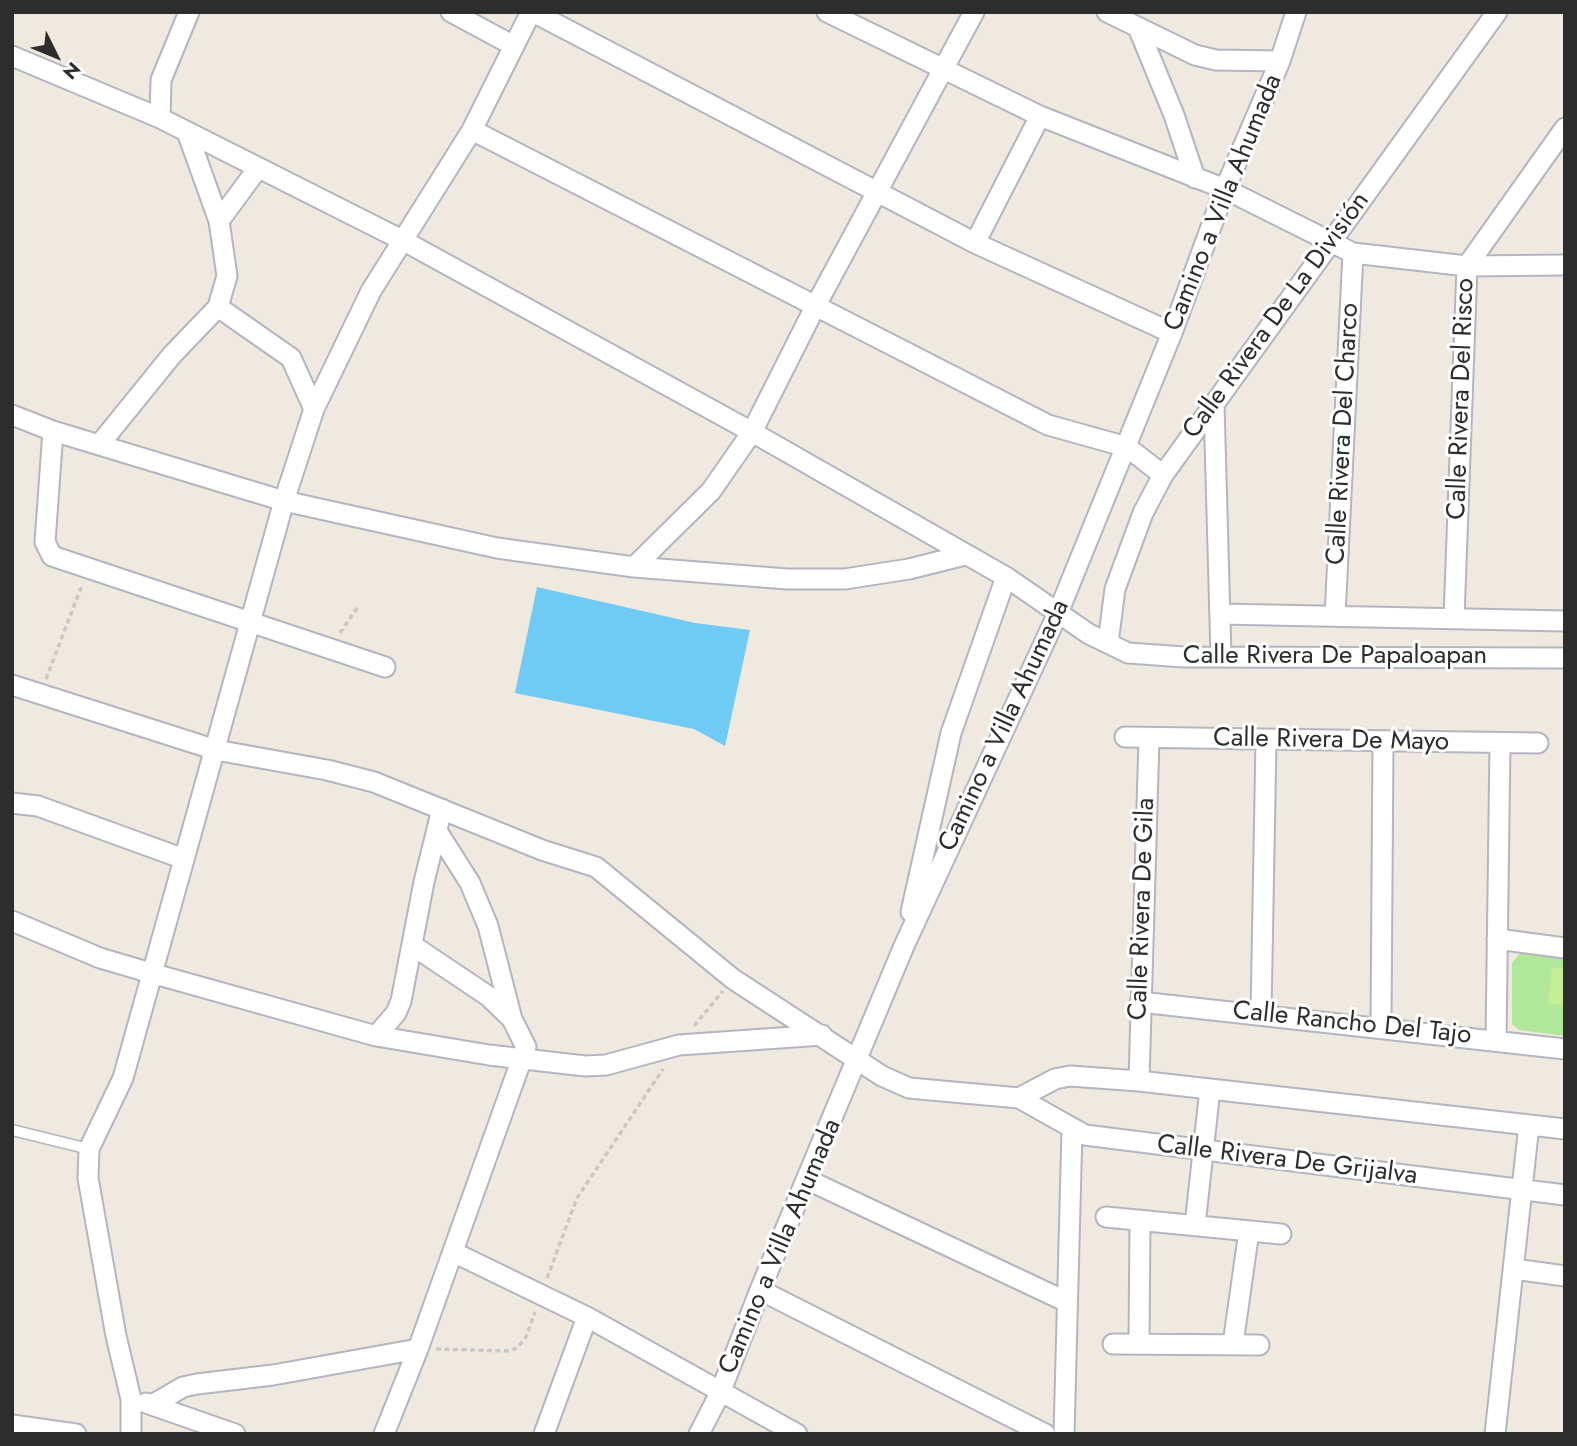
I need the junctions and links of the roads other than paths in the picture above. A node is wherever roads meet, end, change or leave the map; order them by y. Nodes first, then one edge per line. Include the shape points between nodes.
1 (189, 12) edge
2 (451, 12) edge
3 (532, 12) edge
4 (827, 12) edge
5 (974, 12) edge
6 (1107, 12) edge
7 (1296, 12) edge
8 (1496, 12) edge
9 (1139, 30) junction
10 (514, 46) junction
11 (12, 56) edge
12 (1280, 61) junction
13 (942, 71) junction
14 (1040, 116) junction
15 (160, 118) junction
16 (1565, 128) edge
17 (472, 130) junction
18 (187, 132) junction
19 (258, 168) junction
20 (1195, 178) junction
21 (1225, 189) junction
22 (878, 193) junction
23 (219, 222) junction
24 (404, 241) junction
25 (1331, 241) junction
26 (975, 243) junction
27 (1353, 253) junction
28 (1467, 265) junction
29 (1565, 265) edge
30 (816, 305) junction
31 (218, 307) junction
32 (1172, 333) junction
33 (1214, 404) junction
34 (314, 410) junction
35 (12, 415) edge
36 (53, 431) junction
37 (752, 432) junction
38 (99, 445) junction
39 (1126, 447) junction
40 (1163, 475) junction
41 (284, 501) junction
42 (965, 555) junction
43 (634, 567) junction
44 (1006, 577) junction
45 (1058, 613) junction
46 (1221, 614) junction
47 (1335, 616) junction
48 (1454, 618) junction
49 (1565, 621) edge
50 (251, 623) junction
51 (1108, 643) junction
52 (1222, 657) junction
53 (1565, 657) edge
54 (385, 667) dead end
55 (12, 685) edge
56 (1125, 737) dead end
57 (1149, 738) junction
58 (1266, 741) junction
59 (1382, 742) junction
60 (1500, 743) junction
61 (1538, 743) dead end
62 (216, 750) junction
63 (12, 803) edge
64 (442, 809) junction
65 (437, 831) junction
66 (184, 859) junction
67 (12, 921) edge
68 (1497, 939) junction
69 (412, 945) junction
70 (904, 946) junction
71 (1565, 948) edge
72 (151, 973) junction
73 (1140, 1002) junction
74 (1261, 1014) junction
75 (512, 1019) junction
76 (1381, 1026) junction
77 (822, 1035) junction
78 (376, 1036) junction
79 (1496, 1040) junction
80 (1565, 1049) edge
81 (524, 1059) junction
82 (858, 1060) junction
83 (1139, 1081) junction
84 (1210, 1089) junction
85 (1019, 1098) junction
86 (1529, 1125) junction
87 (1565, 1129) edge
88 (12, 1130) edge
89 (1072, 1130) junction
90 (89, 1149) junction
91 (1202, 1151) junction
92 (808, 1180) junction
93 (1521, 1190) junction
94 (1565, 1195) edge
95 (1106, 1217) dead end
96 (1140, 1220) junction
97 (1195, 1225) junction
98 (1249, 1231) junction
99 (1281, 1234) dead end
100 (453, 1252) junction
101 (1514, 1269) junction
102 (1565, 1276) edge
103 (760, 1290) junction
104 (1067, 1302) junction
105 (587, 1317) junction
106 (1139, 1343) junction
107 (1113, 1344) dead end
108 (1233, 1344) junction
109 (1259, 1345) dead end
110 (418, 1349) junction
111 (720, 1393) junction
112 (131, 1399) junction
113 (152, 1405) junction
114 (12, 1425) edge
115 (76, 1434) edge
116 (131, 1434) edge
117 (235, 1434) edge
118 (384, 1434) edge
119 (544, 1434) edge
120 (699, 1434) edge
121 (797, 1434) edge
122 (1045, 1434) edge
123 (1064, 1434) edge
124 (1495, 1434) edge

1 - 15 street via 161,80
2 - 10 street
3 - 10 street
3 - 22 street
4 - 13 street
5 - 13 street
6 - 9 street
7 - 12 street, Camino a Villa Ahumada
8 - 25 street, Calle Rivera De La División
9 - 12 street via 1205,58
9 - 20 street
10 - 17 street
11 - 15 street, Calle Rivera De Papaloapan
12 - 21 street, Camino a Villa Ahumada
13 - 14 street
13 - 22 street
14 - 20 street
14 - 26 street
15 - 18 street, Calle Rivera De Papaloapan
16 - 28 street, Calle Rivera Del Risco
17 - 24 street
17 - 30 street
18 - 19 street, Calle Rivera De Papaloapan
18 - 23 street
19 - 23 street
19 - 24 street, Calle Rivera De Papaloapan
20 - 21 street
21 - 25 street
21 - 32 street, Camino a Villa Ahumada
22 - 26 street
22 - 30 street
23 - 31 street via 227,266
24 - 34 street via 371,291
24 - 37 street, Calle Rivera De Papaloapan
25 - 27 street
25 - 33 street, Calle Rivera De La División
26 - 32 street
27 - 28 street
27 - 47 street, Calle Rivera Del Charco
28 - 29 street
28 - 48 street, Calle Rivera Del Risco
30 - 37 street
30 - 39 street via 1048,425
31 - 34 street via 291,358
31 - 38 street
32 - 39 street, Camino a Villa Ahumada
33 - 40 street, Calle Rivera De La División
33 - 46 street
34 - 41 street
35 - 36 street
36 - 38 street
36 - 50 street via 45,542 57,560
37 - 42 street, Calle Rivera De Papaloapan
37 - 43 street via 711,491
38 - 41 street
39 - 40 street
39 - 45 street, Camino a Villa Ahumada
40 - 51 street, Calle Rivera De La División via 1143,513 1115,589
41 - 43 street via 497,548
41 - 50 street
42 - 43 street via 845,579
42 - 44 street, Calle Rivera De Papaloapan
44 - 45 street, Calle Rivera De Papaloapan
44 - 70 street via 951,733
45 - 51 street, Calle Rivera De Papaloapan
45 - 70 street, Camino a Villa Ahumada
46 - 47 street
46 - 52 street
47 - 48 street
48 - 49 street
50 - 54 street
50 - 62 street
51 - 52 street, Calle Rivera De Papaloapan via 1128,653
52 - 53 street, Calle Rivera De Papaloapan
55 - 62 street
56 - 57 street, Calle Rivera De Mayo
57 - 58 street, Calle Rivera De Mayo
57 - 73 street, Calle Rivera De Gila
58 - 59 street, Calle Rivera De Mayo
58 - 74 street
59 - 60 street, Calle Rivera De Mayo
59 - 76 street
60 - 61 street, Calle Rivera De Mayo
60 - 68 street
62 - 64 street via 327,769
62 - 66 street
63 - 66 street via 38,806
64 - 65 street
64 - 77 street via 606,873 733,979
65 - 69 street
65 - 75 street via 470,883 488,926
66 - 72 street
67 - 72 street via 100,958
68 - 71 street
68 - 79 street
69 - 75 street via 488,996
69 - 78 street via 401,1001
70 - 82 street, Camino a Villa Ahumada
72 - 78 street
72 - 90 street via 123,1078
73 - 74 street, Calle Rancho Del Tajo
73 - 83 street, Calle Rivera De Gila
74 - 76 street, Calle Rancho Del Tajo
75 - 81 street via 524,1038
76 - 79 street, Calle Rancho Del Tajo
77 - 81 street via 680,1045 606,1065
77 - 82 street
78 - 81 street
79 - 80 street, Calle Rancho Del Tajo
81 - 100 street
82 - 85 street via 894,1084 909,1088
82 - 92 street, Camino a Villa Ahumada
83 - 84 street
83 - 85 street via 1070,1076
84 - 86 street
84 - 91 street
85 - 89 street, Calle Rivera De Grijalva
86 - 87 street
86 - 93 street
88 - 90 lane
89 - 91 street, Calle Rivera De Grijalva
89 - 104 street
90 - 112 street via 88,1178
91 - 93 street, Calle Rivera De Grijalva
91 - 97 street
92 - 103 street, Camino a Villa Ahumada
92 - 104 street
93 - 94 street, Calle Rivera De Grijalva
93 - 101 street
95 - 96 street
96 - 97 street
96 - 106 street
97 - 98 street
98 - 99 street
98 - 108 street
100 - 105 street
100 - 110 street
101 - 102 street
101 - 124 street
103 - 111 street, Camino a Villa Ahumada
103 - 122 street
104 - 123 street
105 - 111 street
105 - 119 street
106 - 107 street
106 - 108 street
108 - 109 street
110 - 113 street via 273,1376 197,1384
110 - 118 street
111 - 120 street, Camino a Villa Ahumada
111 - 121 street
112 - 113 street
112 - 116 street
113 - 117 street
114 - 115 street

